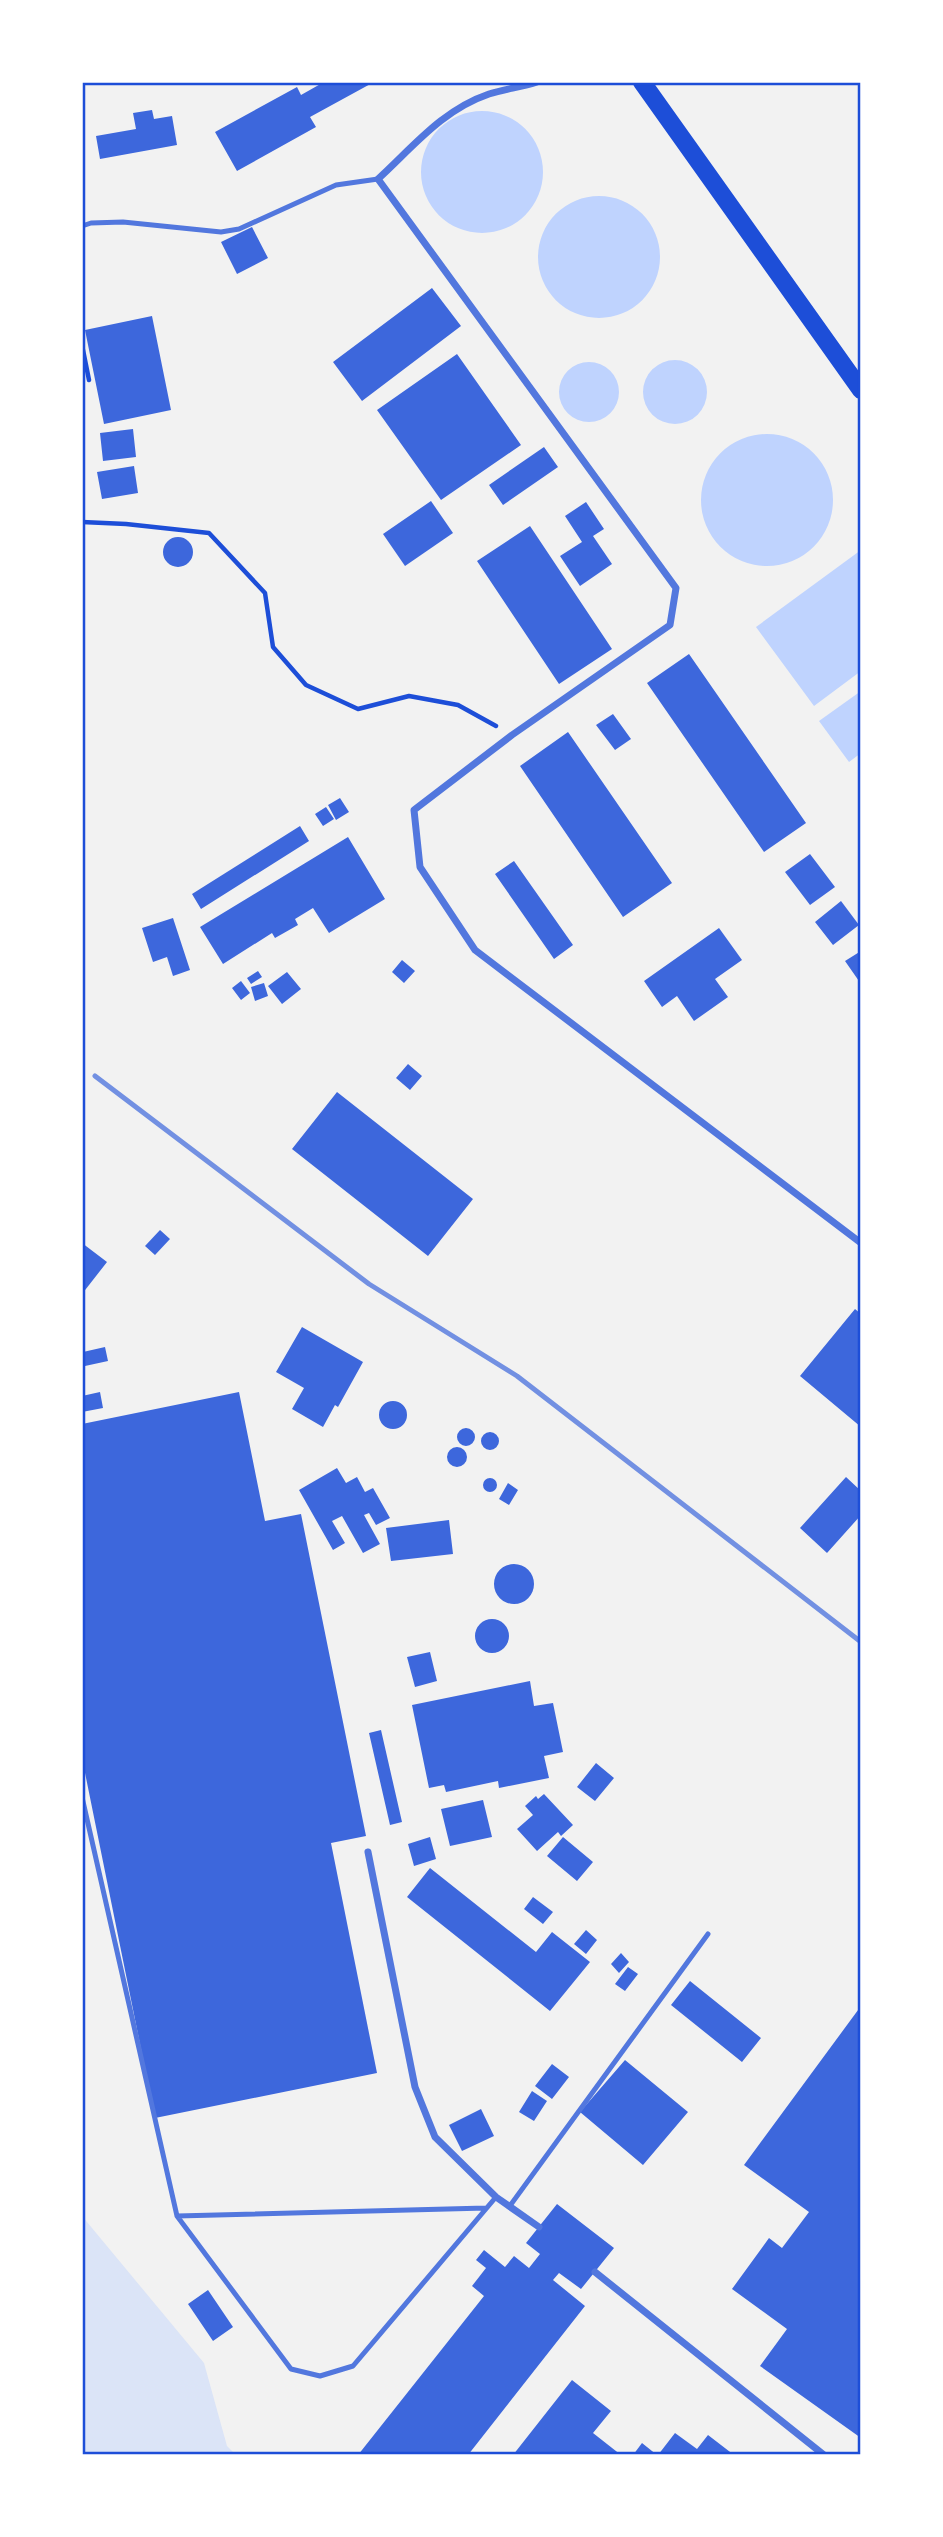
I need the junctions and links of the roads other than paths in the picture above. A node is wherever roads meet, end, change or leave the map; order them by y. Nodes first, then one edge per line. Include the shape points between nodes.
1 (537, 82) edge
2 (642, 82) edge
3 (378, 179) junction
4 (82, 226) edge
5 (861, 390) edge
6 (861, 1243) edge
7 (82, 1797) edge
8 (368, 1852) dead end
9 (708, 1934) dead end
10 (496, 2197) junction
11 (509, 2207) junction
12 (486, 2208) junction
13 (177, 2216) junction
14 (539, 2227) dead end
15 (595, 2272) dead end
16 (824, 2455) edge

1 - 3 street via 489,94 448,114
2 - 5 main road
3 - 4 lane via 336,185 239,229 221,232 123,222
3 - 6 street via 676,588 670,625 414,810 420,867 475,950
7 - 13 lane
8 - 10 street via 415,2087 435,2137
9 - 11 lane
10 - 11 street
10 - 12 lane
11 - 14 street
12 - 13 lane
12 - 13 lane via 353,2365 320,2376 291,2369
15 - 16 street

